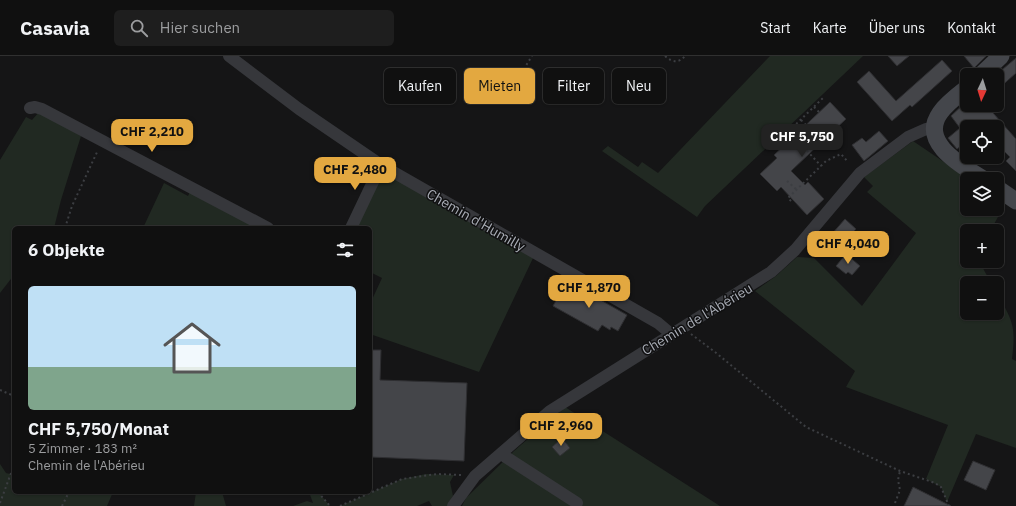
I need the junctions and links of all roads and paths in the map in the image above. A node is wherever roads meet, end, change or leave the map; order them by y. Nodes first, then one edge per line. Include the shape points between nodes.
1 (229, 56) edge
2 (532, 56) edge
3 (665, 56) edge
4 (685, 56) edge
5 (1001, 56) edge
6 (524, 68) edge
7 (988, 68) edge
8 (960, 94) edge
9 (824, 98) dead end
10 (814, 107) junction
11 (30, 108) dead end
12 (819, 112) dead end
13 (801, 120) junction
14 (806, 125) dead end
15 (935, 128) junction
16 (789, 131) junction
17 (103, 140) junction
18 (781, 148) dead end
19 (848, 162) dead end
20 (381, 165) junction
21 (821, 166) junction
22 (973, 172) edge
23 (787, 181) dead end
24 (797, 190) junction
25 (1004, 193) edge
26 (791, 200) dead end
27 (1016, 201) edge
28 (66, 226) edge
29 (264, 226) edge
30 (352, 226) edge
31 (688, 332) dead end
32 (671, 334) junction
33 (0, 390) edge
34 (12, 395) edge
35 (501, 454) junction
36 (12, 470) edge
37 (900, 471) junction
38 (475, 476) junction
39 (372, 491) edge
40 (68, 494) edge
41 (320, 494) edge
42 (366, 494) edge
43 (0, 503) edge
44 (578, 503) dead end
45 (895, 503) dead end
46 (62, 506) edge
47 (330, 506) edge
48 (340, 506) edge
49 (453, 506) edge
50 (949, 506) edge

1 - 20 street, Chemin d'Humilly via 311,118
2 - 6 path
3 - 4 path via 676,62
5 - 7 street
8 - 15 street via 940,113
9 - 10 path
10 - 12 path
10 - 13 path
11 - 17 street via 42,109
13 - 14 path
13 - 16 path
15 - 22 street via 936,139 948,155
15 - 32 street, Chemin de l'Abérieu via 908,137 860,173 795,250 771,272
16 - 18 path via 777,143
16 - 21 path
17 - 28 path via 72,206
17 - 29 street
19 - 21 path via 841,154
20 - 30 street
20 - 32 street, Chemin d'Humilly via 658,323
21 - 24 path
23 - 24 path
24 - 26 path via 788,198
25 - 27 street
31 - 37 path via 806,427
32 - 35 street, Chemin de l'Abérieu via 550,411
33 - 34 path
35 - 38 street, Chemin de l'Abérieu
35 - 44 street
36 - 43 path
37 - 45 path via 900,490
37 - 50 path via 935,482 941,487
38 - 39 path via 416,476
38 - 49 street, Chemin de l'Abérieu
40 - 46 path
41 - 47 path
42 - 48 path

